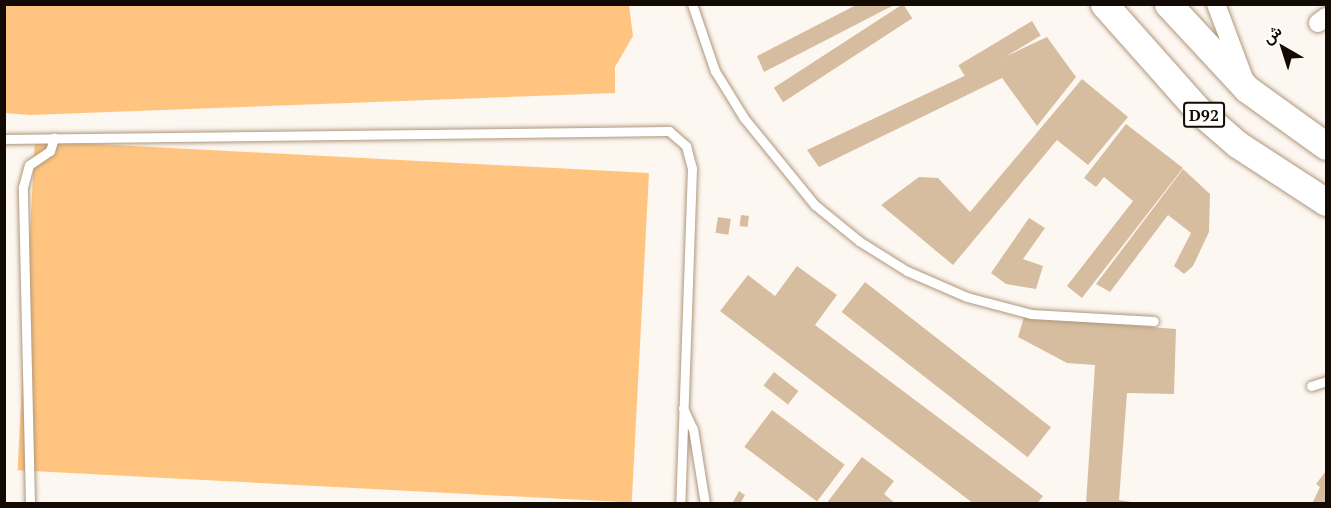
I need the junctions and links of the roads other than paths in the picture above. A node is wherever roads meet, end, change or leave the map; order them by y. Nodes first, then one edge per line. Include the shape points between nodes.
1 (692, 4) edge
2 (1104, 4) edge
3 (1168, 4) edge
4 (1216, 4) edge
5 (1247, 89) junction
6 (54, 138) junction
7 (4, 139) edge
8 (1326, 146) edge
9 (1326, 202) edge
10 (1154, 321) dead end
11 (1326, 381) edge
12 (1311, 386) dead end
13 (683, 408) junction
14 (30, 504) edge
15 (680, 504) edge
16 (705, 504) edge

1 - 10 lane via 715,71 744,118 815,205 859,241 907,271 968,297 1031,314
2 - 9 main road, D92 via 1198,110 1237,144
3 - 5 main road, D92
4 - 5 street
5 - 8 main road, D92
6 - 7 lane
6 - 13 lane via 669,131 686,146 692,168
6 - 14 lane via 50,151 29,165 22,187
11 - 12 lane
13 - 15 lane
13 - 16 lane via 693,429

